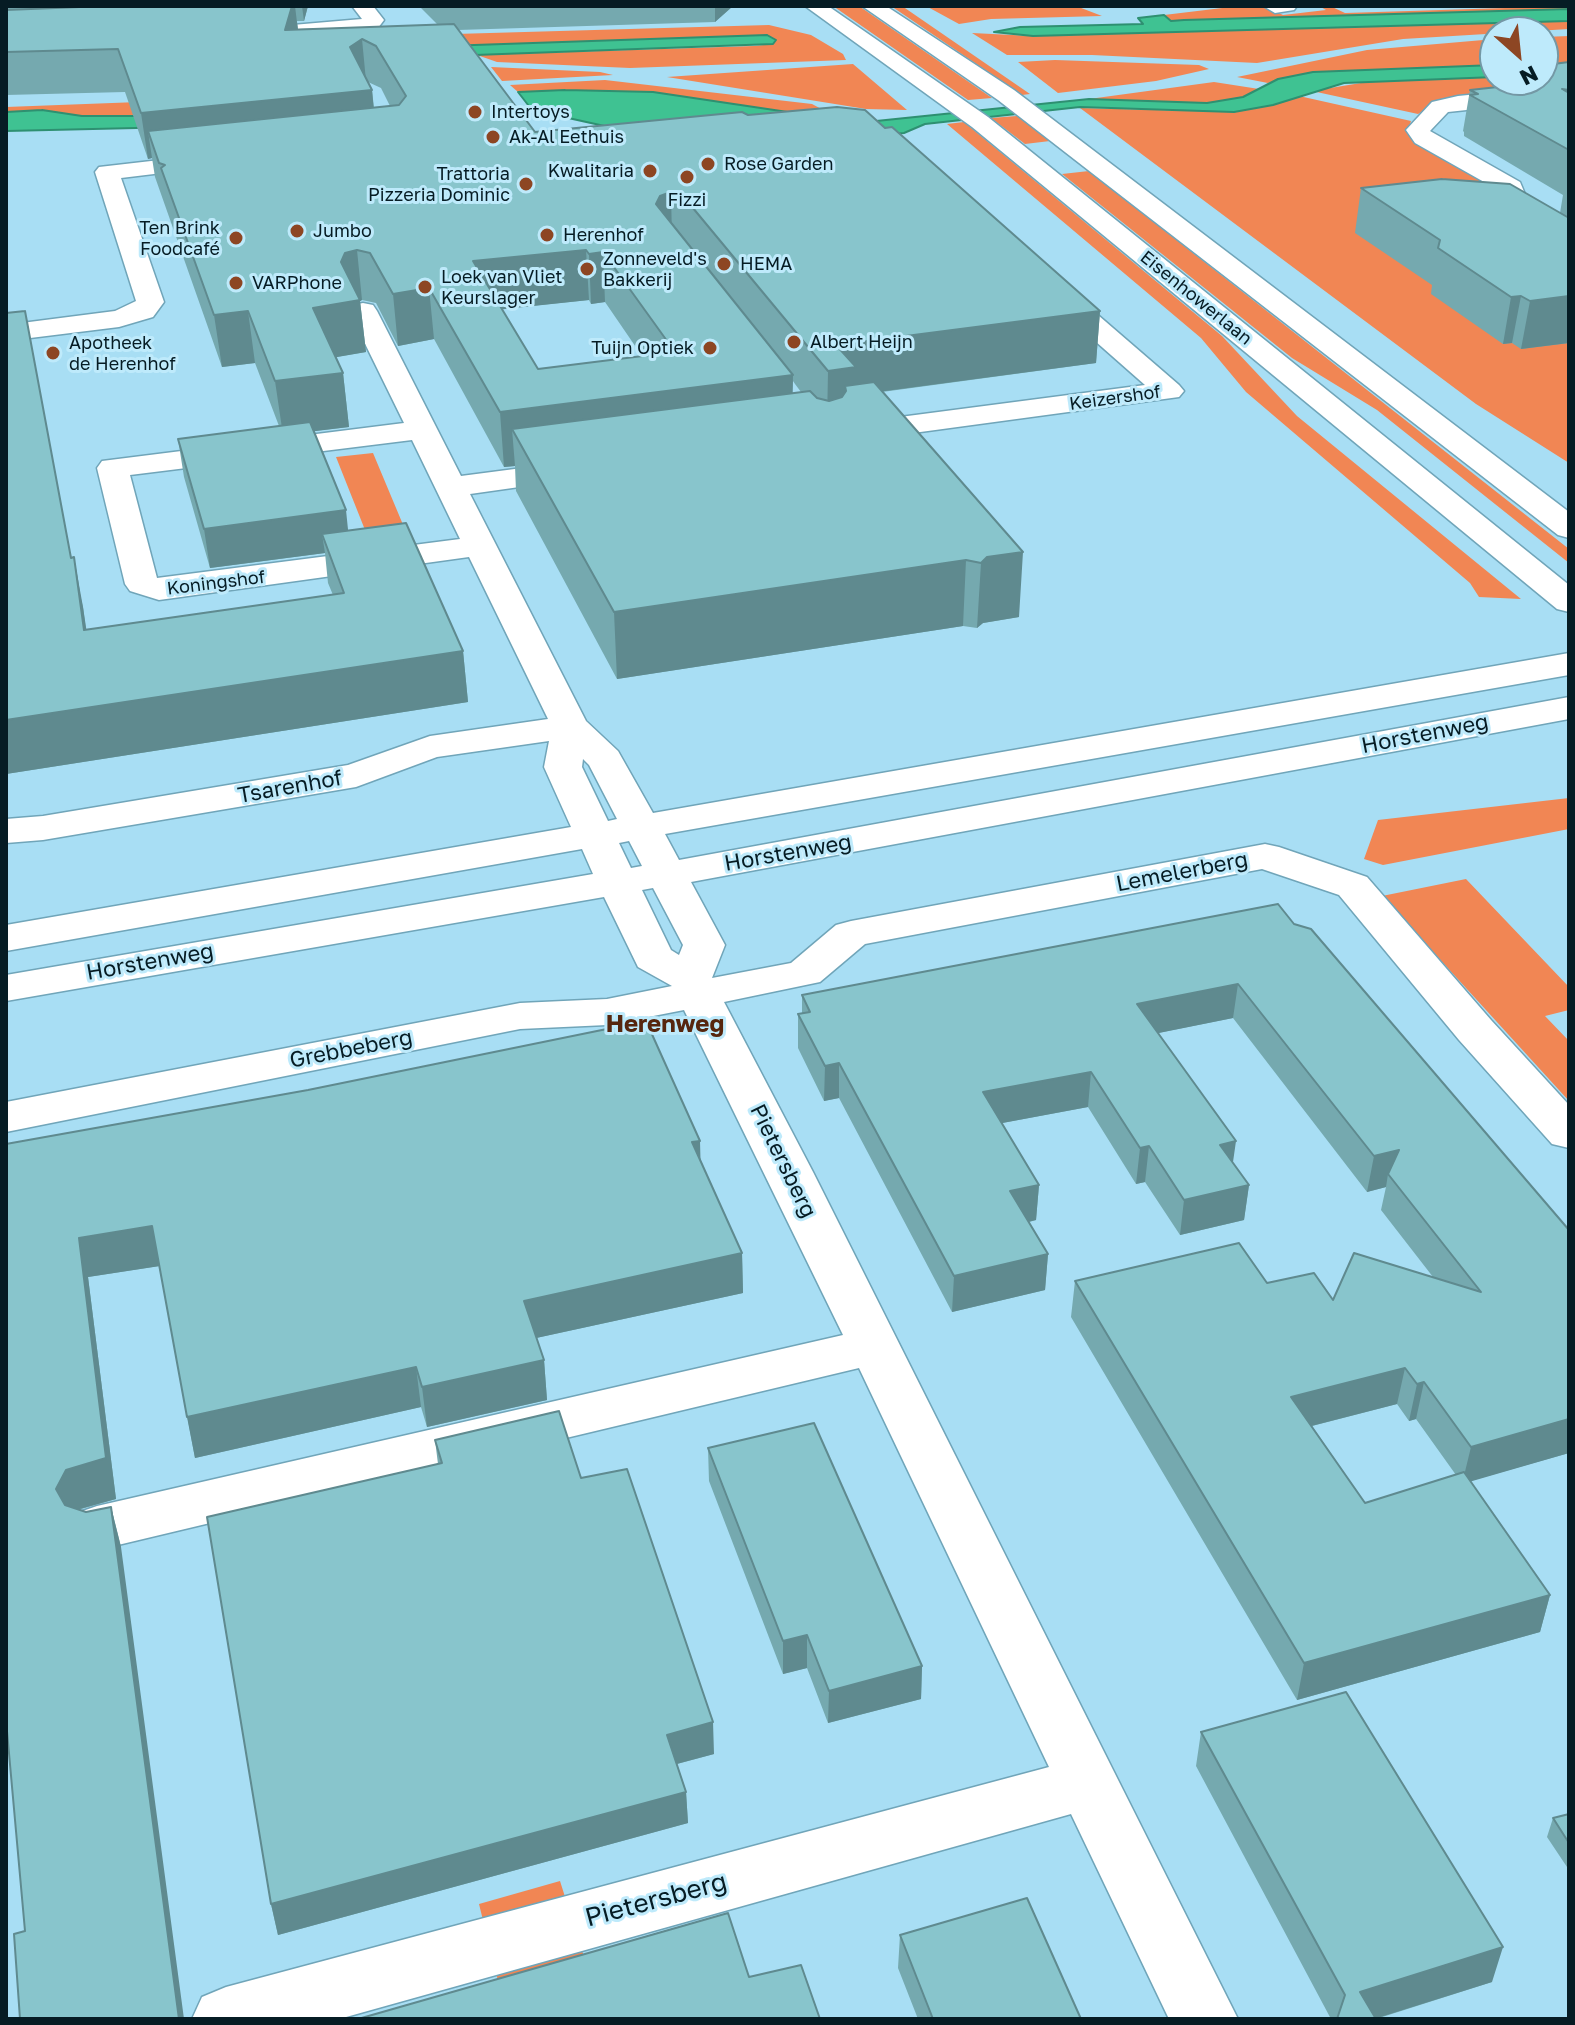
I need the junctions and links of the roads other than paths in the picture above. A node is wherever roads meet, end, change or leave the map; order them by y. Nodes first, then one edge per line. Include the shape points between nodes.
1 (362, 6) edge
2 (815, 6) edge
3 (872, 6) edge
4 (246, 34) edge
5 (1569, 92) edge
6 (234, 159) edge
7 (1569, 254) edge
8 (1034, 273) edge
9 (363, 311) edge
10 (6, 333) edge
11 (422, 430) junction
12 (831, 435) edge
13 (603, 466) edge
14 (450, 487) junction
15 (1569, 528) edge
16 (480, 546) junction
17 (1569, 602) edge
18 (1569, 664) edge
19 (1569, 708) edge
20 (570, 727) junction
21 (640, 825) junction
22 (6, 831) edge
23 (594, 833) junction
24 (666, 874) junction
25 (618, 882) junction
26 (6, 938) edge
27 (694, 986) junction
28 (6, 988) edge
29 (6, 1117) edge
30 (1569, 1133) edge
31 (873, 1346) junction
32 (97, 1528) edge
33 (1087, 1783) junction
34 (226, 2019) edge
35 (1204, 2019) edge

1 - 4 street via 374,20 371,24
2 - 17 street, Eisenhowerlaan via 980,122
3 - 15 street, Eisenhowerlaan via 1006,95
5 - 7 street via 1440,107 1418,130 1423,138 1511,187 1513,194 1502,208 1505,216
6 - 10 street via 107,172 150,302 143,311 119,319
8 - 12 street, Keizershof via 1169,391
9 - 11 street
11 - 14 street
11 - 16 street, Koningshof via 113,468 142,584 159,590
13 - 14 street
14 - 16 street
16 - 20 street
18 - 21 street, Horstenweg
19 - 24 street, Horstenweg
20 - 21 street via 605,759
20 - 22 street, Tsarenhof via 430,747 356,775
20 - 23 street via 563,767
21 - 23 street, Horstenweg
21 - 24 street
23 - 25 street
23 - 26 street, Horstenweg
24 - 25 street, Horstenweg
24 - 27 street via 704,945
25 - 27 street via 653,958
25 - 28 street, Horstenweg
27 - 29 street, Grebbeberg via 607,1012 520,1016
27 - 30 street, Lemelerberg via 805,973 851,934 1265,856 1353,886
27 - 31 street, Pietersberg
31 - 32 street
31 - 33 street, Pietersberg
33 - 34 street, Pietersberg
33 - 35 street, Pietersberg

